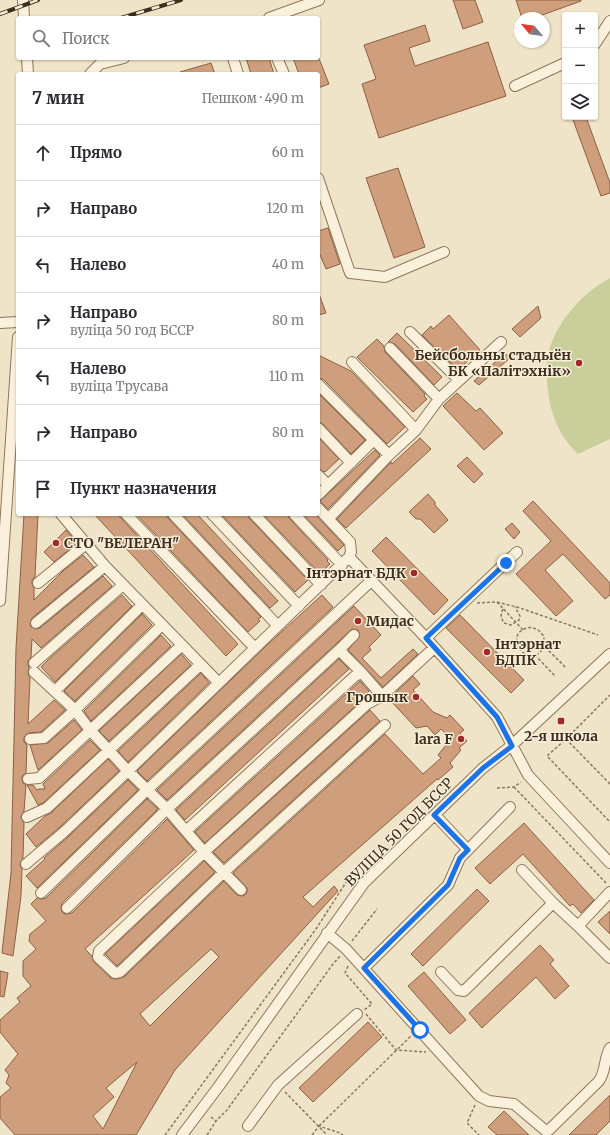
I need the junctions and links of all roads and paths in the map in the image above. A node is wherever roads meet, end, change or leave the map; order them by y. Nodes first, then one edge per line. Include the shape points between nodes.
1 (23, 0) edge
2 (319, 0) edge
3 (24, 16) edge
4 (275, 16) edge
5 (610, 21) edge
6 (598, 39) edge
7 (26, 60) edge
8 (116, 60) edge
9 (234, 60) edge
10 (278, 60) edge
11 (562, 64) edge
12 (28, 72) edge
13 (92, 72) edge
14 (237, 72) edge
15 (283, 72) edge
16 (515, 86) dead end
17 (320, 184) edge
18 (444, 252) dead end
19 (16, 322) edge
20 (0, 323) edge
21 (410, 332) dead end
22 (501, 342) dead end
23 (390, 348) dead end
24 (352, 362) dead end
25 (16, 365) edge
26 (459, 380) junction
27 (320, 386) edge
28 (439, 399) junction
29 (320, 430) edge
30 (416, 430) junction
31 (374, 440) junction
32 (389, 455) junction
33 (351, 463) junction
34 (320, 477) edge
35 (328, 485) junction
36 (320, 493) edge
37 (320, 510) edge
38 (63, 516) edge
39 (128, 516) edge
40 (175, 516) edge
41 (214, 516) edge
42 (256, 516) edge
43 (296, 516) edge
44 (328, 519) junction
45 (86, 544) junction
46 (517, 552) dead end
47 (345, 561) junction
48 (105, 566) junction
49 (371, 581) junction
50 (38, 583) dead end
51 (123, 585) junction
52 (321, 585) junction
53 (0, 601) edge
54 (497, 602) junction
55 (463, 603) junction
56 (142, 604) junction
57 (299, 606) junction
58 (515, 606) junction
59 (503, 609) junction
60 (36, 623) dead end
61 (516, 623) junction
62 (162, 625) junction
63 (278, 626) junction
64 (523, 630) junction
65 (354, 635) dead end
66 (598, 635) dead end
67 (426, 638) junction
68 (544, 644) junction
69 (182, 645) junction
70 (255, 648) junction
71 (434, 648) junction
72 (338, 650) junction
73 (610, 654) edge
74 (535, 655) junction
75 (200, 664) junction
76 (565, 667) dead end
77 (362, 673) junction
78 (555, 676) dead end
79 (219, 683) junction
80 (55, 691) junction
81 (610, 695) edge
82 (382, 696) junction
83 (75, 710) junction
84 (385, 725) dead end
85 (90, 730) junction
86 (30, 739) dead end
87 (566, 739) junction
88 (512, 746) junction
89 (110, 750) junction
90 (128, 771) junction
91 (28, 779) dead end
92 (524, 779) dead end
93 (610, 784) edge
94 (514, 787) junction
95 (497, 788) dead end
96 (147, 790) junction
97 (510, 807) dead end
98 (167, 809) junction
99 (434, 815) junction
100 (27, 817) dead end
101 (610, 822) edge
102 (186, 831) junction
103 (468, 850) junction
104 (204, 852) junction
105 (610, 863) edge
106 (26, 864) dead end
107 (522, 870) dead end
108 (224, 872) junction
109 (352, 873) dead end
110 (610, 887) edge
111 (241, 890) dead end
112 (610, 892) edge
113 (40, 893) dead end
114 (553, 903) junction
115 (67, 908) dead end
116 (377, 909) dead end
117 (578, 926) junction
118 (327, 933) junction
119 (346, 954) junction
120 (610, 958) edge
121 (349, 964) dead end
122 (364, 968) junction
123 (441, 972) dead end
124 (358, 1014) dead end
125 (411, 1035) dead end
126 (610, 1048) edge
127 (396, 1050) junction
128 (431, 1053) dead end
129 (278, 1085) junction
130 (479, 1096) junction
131 (211, 1117) dead end
132 (216, 1121) junction
133 (248, 1126) dead end
134 (319, 1126) junction
135 (165, 1135) edge
136 (182, 1135) edge
137 (207, 1135) edge
138 (312, 1135) edge
139 (328, 1135) edge
140 (343, 1135) edge
141 (479, 1135) edge

1 - 3 street
2 - 4 street
5 - 6 street
7 - 12 street
8 - 13 street via 100,64
9 - 14 street
10 - 15 street
11 - 16 street
17 - 18 street via 350,273 385,277
19 - 20 street
21 - 26 street
22 - 26 street
23 - 28 street
24 - 30 street
25 - 53 street
26 - 28 street
27 - 31 street
28 - 30 street
29 - 33 street
30 - 32 street
31 - 32 street
31 - 33 street
32 - 44 street
33 - 35 street
34 - 35 street
35 - 36 street
37 - 44 street
38 - 45 street
39 - 70 street
40 - 63 street
41 - 57 street
42 - 52 street
43 - 47 street
44 - 47 street via 350,542 351,552
45 - 48 street
45 - 50 street
46 - 55 street
47 - 49 street
47 - 52 street
48 - 51 street
48 - 60 street
49 - 67 street
49 - 96 street
51 - 56 street
51 - 80 street via 34,667
52 - 57 street
54 - 55 path
54 - 58 path
54 - 59 path
55 - 67 street
56 - 62 street
56 - 80 street
57 - 63 street
58 - 61 path via 520,616
58 - 66 path
59 - 61 path
59 - 61 path via 501,618 504,623
61 - 64 path
62 - 69 street
62 - 83 street
63 - 70 street
64 - 68 path via 532,628 540,632
64 - 74 path via 517,637 517,646 526,655
65 - 72 street
67 - 71 street
68 - 74 path
68 - 76 path
69 - 75 street
69 - 85 street
70 - 79 street
71 - 82 street
71 - 88 street via 497,717
72 - 77 street
72 - 98 street
73 - 88 street, ВУЛІЦА 50 ГОД БССР
74 - 78 path
75 - 79 street
75 - 89 street
77 - 82 street
77 - 102 street via 355,676
79 - 90 street
80 - 83 street
81 - 87 path
82 - 104 street via 367,704
83 - 85 street
83 - 86 street via 44,738
84 - 108 street
85 - 89 street
85 - 91 street via 39,778
87 - 93 path
87 - 101 path via 547,756
88 - 99 street, ВУЛІЦА 50 ГОД БССР via 483,768
88 - 105 street via 528,774
89 - 90 street
89 - 100 street via 46,808
90 - 96 street
90 - 106 street
92 - 94 path
94 - 95 path
94 - 110 path
96 - 98 street
96 - 113 street
97 - 103 street
98 - 102 street
98 - 115 street
99 - 103 street
99 - 118 street, ВУЛІЦА 50 ГОД БССР via 364,883
102 - 104 street
103 - 122 street via 460,858 448,885
104 - 108 street
104 - 108 street via 100,951 98,957 115,973 120,972
107 - 114 street
108 - 111 street
109 - 135 path via 316,929
112 - 117 street
114 - 117 street
114 - 123 street via 464,991 458,990
116 - 119 path
117 - 120 street
118 - 119 street
118 - 136 street, ВУЛІЦА 50 ГОД БССР
119 - 122 street
119 - 132 path via 342,954 333,964 227,1110
121 - 127 path via 345,973 372,1004 363,1011
122 - 130 street
124 - 129 street
125 - 127 path
126 - 130 street via 599,1082 549,1130 542,1129 514,1104 488,1101
127 - 128 path
127 - 134 path
129 - 133 street
129 - 134 path
130 - 141 path via 467,1123
131 - 132 path
132 - 137 path
134 - 138 path
134 - 139 path
134 - 140 path

